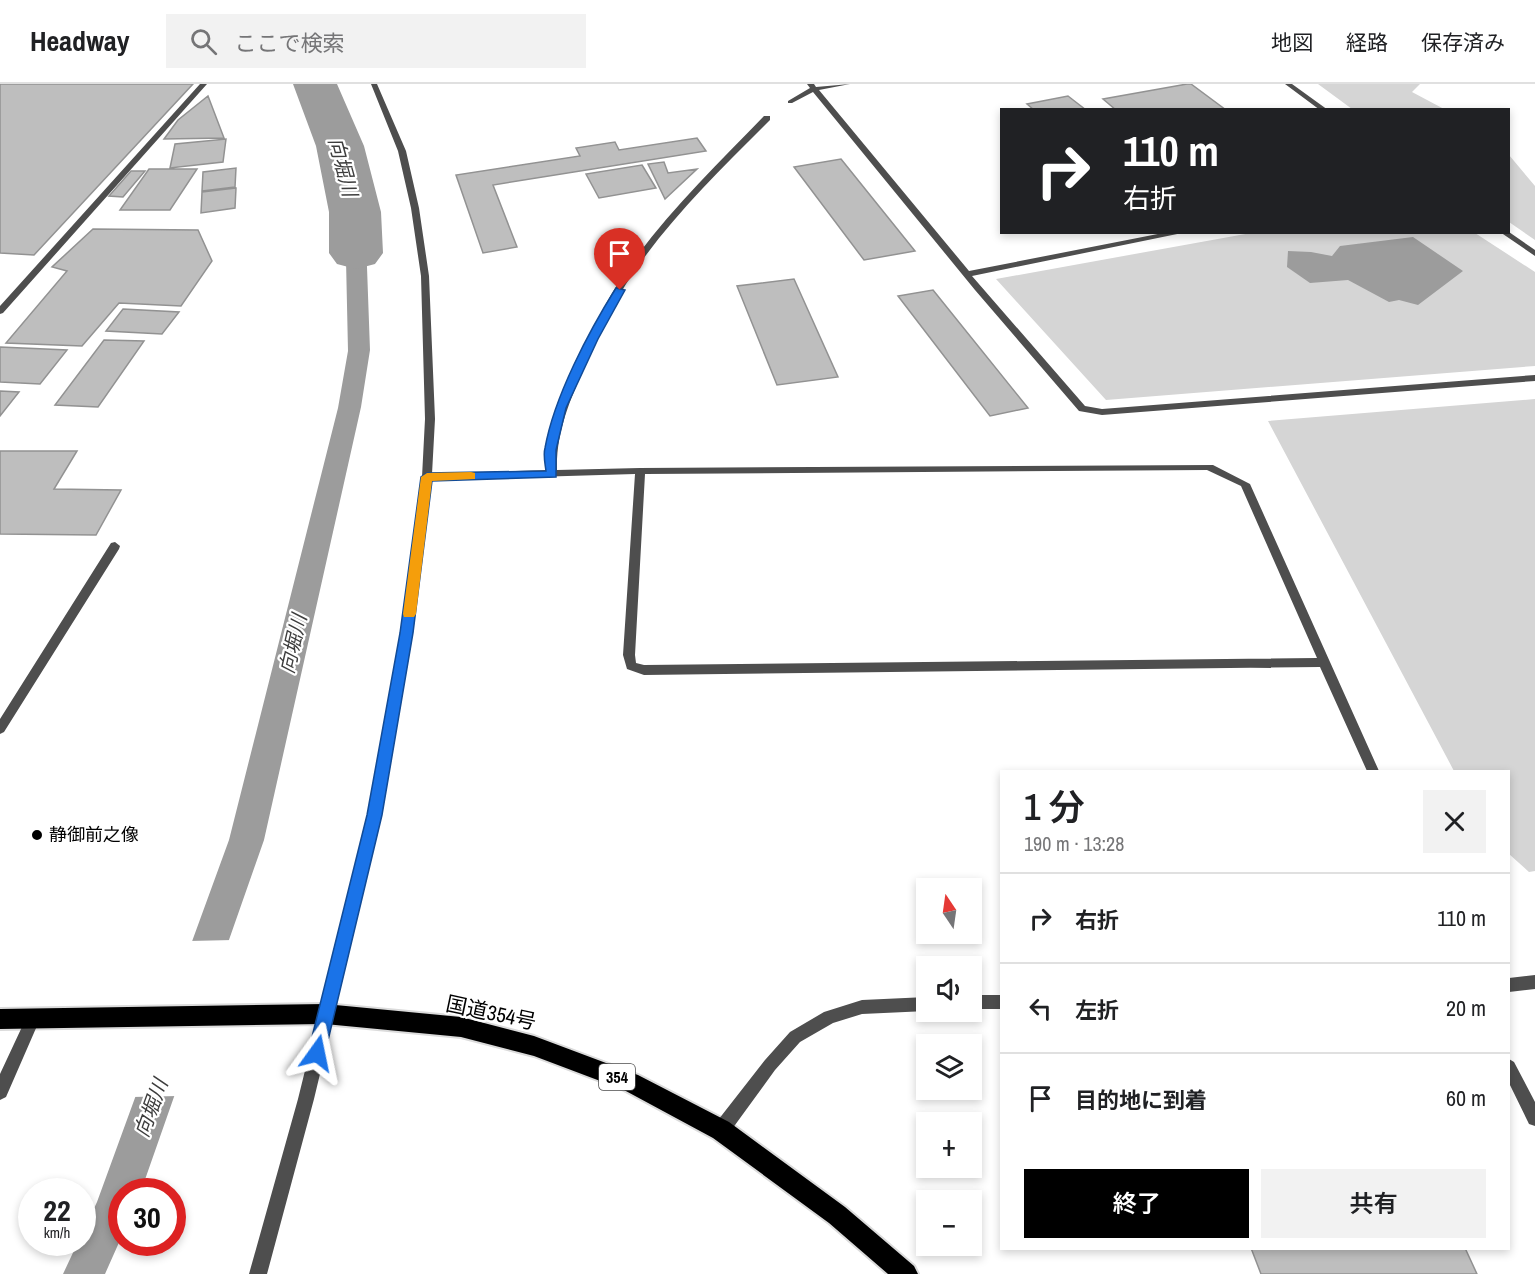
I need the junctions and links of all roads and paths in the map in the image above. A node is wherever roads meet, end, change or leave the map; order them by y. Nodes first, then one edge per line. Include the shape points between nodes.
1 (204, 84) edge
2 (374, 84) edge
3 (847, 84) edge
4 (1288, 84) edge
5 (812, 86) edge
6 (790, 102) dead end
7 (1322, 108) edge
8 (767, 118) dead end
9 (1173, 234) edge
10 (1507, 234) edge
11 (1535, 254) edge
12 (967, 274) junction
13 (0, 311) edge
14 (1535, 378) edge
15 (640, 471) junction
16 (552, 474) junction
17 (427, 477) junction
18 (115, 546) dead end
19 (1326, 663) junction
20 (0, 729) edge
21 (1373, 770) edge
22 (1535, 982) edge
23 (1510, 985) edge
24 (982, 1002) edge
25 (1000, 1002) edge
26 (916, 1005) edge
27 (325, 1014) junction
28 (0, 1019) edge
29 (33, 1019) junction
30 (1510, 1069) edge
31 (0, 1092) edge
32 (1535, 1118) edge
33 (721, 1130) junction
34 (258, 1274) edge
35 (906, 1274) edge

1 - 13 street
2 - 17 street via 402,152 422,253 430,419
3 - 5 street
4 - 7 street
5 - 6 street
5 - 12 street
8 - 16 street via 678,209 628,274 561,408 550,450
9 - 12 street
10 - 11 street
12 - 14 street via 1082,409 1102,412
15 - 16 street
15 - 19 street via 1209,467 1245,484
15 - 19 street via 628,654 631,666 644,670
16 - 17 street
17 - 27 street via 407,633 375,815
18 - 20 street
19 - 21 street
22 - 23 street
24 - 25 street
26 - 33 street via 862,1007 829,1017 795,1037
27 - 29 highway, 国道354号 / 354
27 - 33 highway, 国道354号 / 354 via 460,1027 534,1046 630,1082
27 - 34 street
28 - 29 highway, 国道354号 / 354
29 - 31 street
30 - 32 street
33 - 35 highway, 国道354号 / 354 via 837,1215

